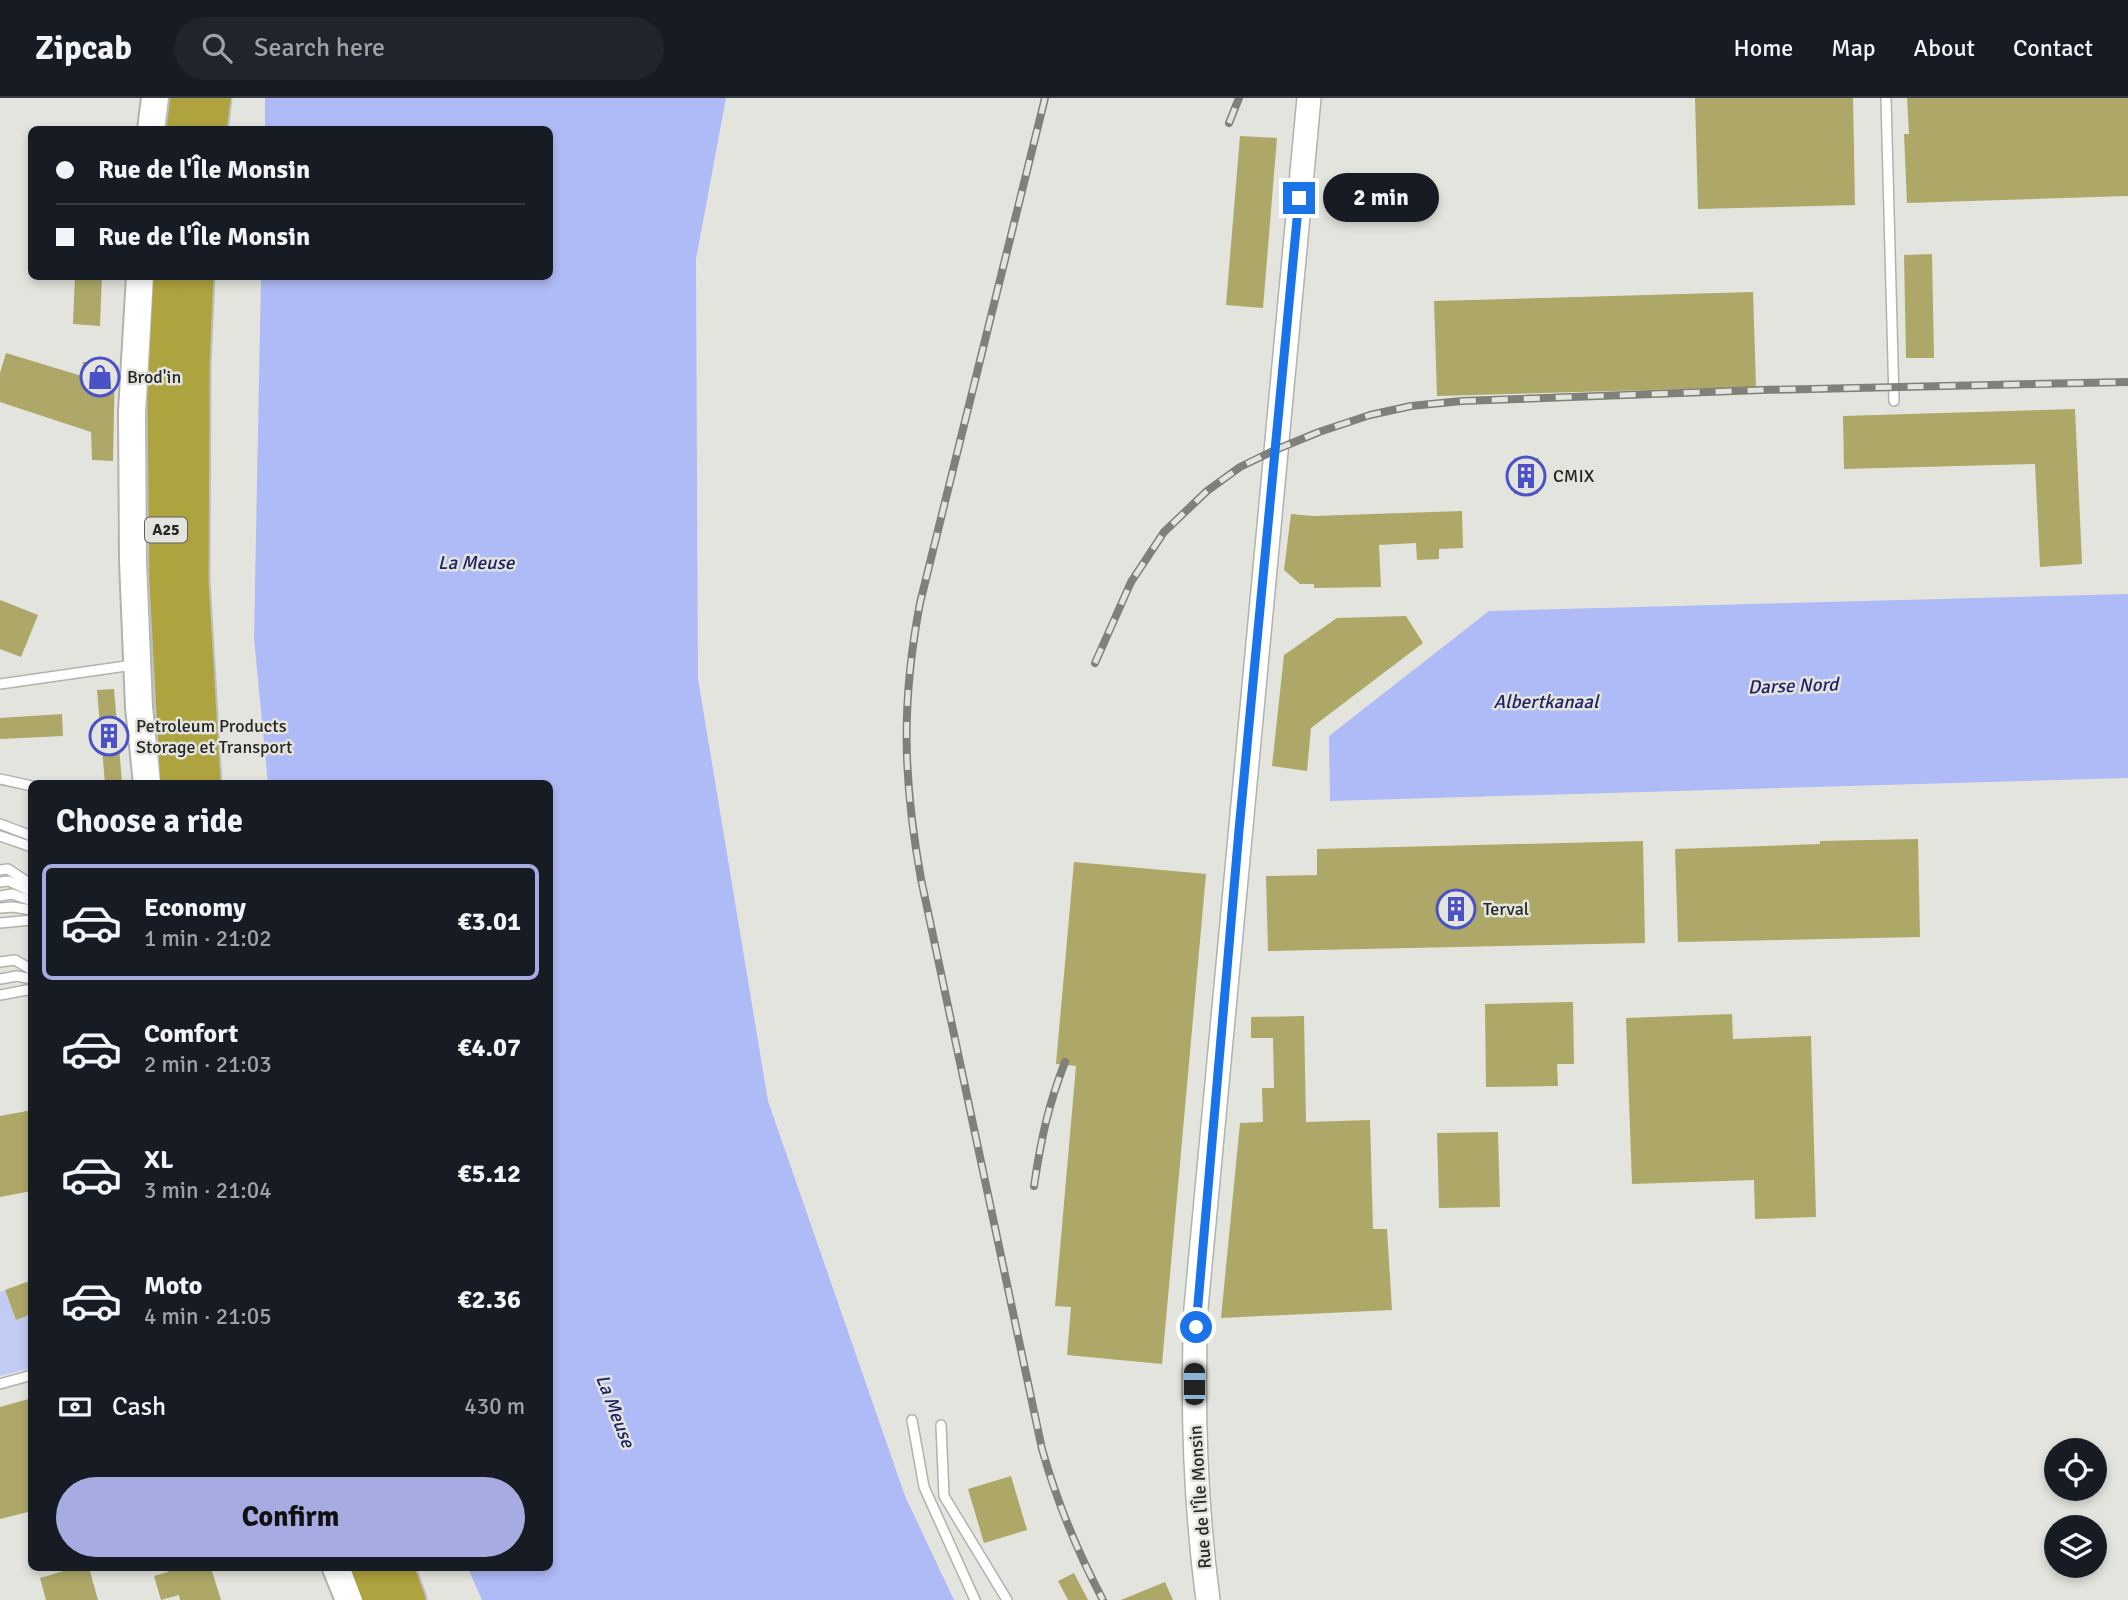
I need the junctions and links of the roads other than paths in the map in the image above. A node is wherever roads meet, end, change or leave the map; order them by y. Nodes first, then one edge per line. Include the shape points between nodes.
1 (155, 98) edge
2 (187, 98) edge
3 (214, 98) edge
4 (1309, 98) edge
5 (1886, 98) edge
6 (152, 126) edge
7 (184, 126) edge
8 (211, 126) edge
9 (140, 280) edge
10 (170, 280) edge
11 (197, 280) edge
12 (1894, 401) dead end
13 (137, 665) junction
14 (0, 684) edge
15 (0, 779) edge
16 (147, 780) edge
17 (177, 780) edge
18 (204, 780) edge
19 (28, 785) edge
20 (0, 824) edge
21 (28, 834) edge
22 (0, 836) edge
23 (28, 846) edge
24 (0, 870) edge
25 (0, 882) edge
26 (28, 882) edge
27 (28, 890) edge
28 (0, 896) edge
29 (28, 900) edge
30 (0, 908) edge
31 (28, 908) edge
32 (28, 920) edge
33 (0, 923) edge
34 (0, 962) edge
35 (28, 968) edge
36 (28, 978) edge
37 (0, 979) edge
38 (28, 990) edge
39 (0, 995) edge
40 (28, 1376) edge
41 (0, 1384) edge
42 (912, 1420) dead end
43 (941, 1425) dead end
44 (338, 1571) edge
45 (369, 1571) edge
46 (398, 1571) edge
47 (349, 1600) edge
48 (380, 1600) edge
49 (410, 1600) edge
50 (975, 1600) edge
51 (1007, 1600) edge
52 (1208, 1600) edge

1 - 6 main road
2 - 7 highway
3 - 8 highway
4 - 52 street, Rue de l'Île Monsin via 1196,1308 1195,1461
5 - 12 lane
9 - 13 main road via 132,412
10 - 17 highway, A25 via 164,400 166,580
11 - 18 highway, A25 via 192,581
13 - 14 lane
13 - 16 main road
15 - 19 lane
20 - 21 lane
22 - 23 lane
24 - 26 lane via 8,869
25 - 27 lane
28 - 29 lane via 12,894
30 - 31 lane
32 - 33 lane
34 - 35 lane via 15,960
36 - 37 lane
38 - 39 lane
40 - 41 lane
42 - 50 lane via 924,1487
43 - 51 lane via 944,1496
44 - 47 main road
45 - 48 highway
46 - 49 highway

